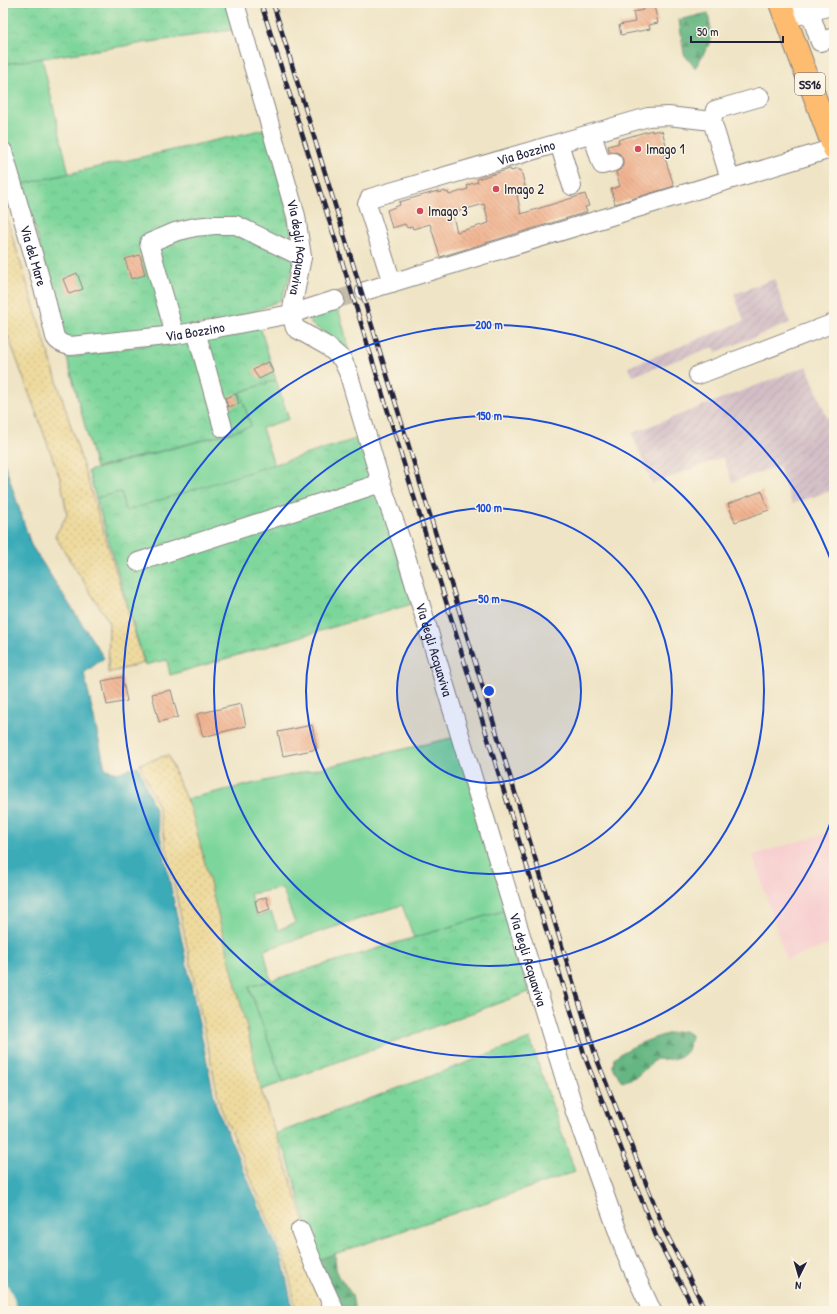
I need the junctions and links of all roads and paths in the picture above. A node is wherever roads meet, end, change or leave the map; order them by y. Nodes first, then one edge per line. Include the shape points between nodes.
1 (235, 3) edge
2 (834, 6) edge
3 (783, 11) edge
4 (810, 12) junction
5 (827, 40) edge
6 (797, 50) junction
7 (716, 98) dead end
8 (760, 98) dead end
9 (704, 120) junction
10 (592, 134) junction
11 (559, 143) junction
12 (834, 148) edge
13 (3, 152) edge
14 (613, 162) dead end
15 (730, 179) junction
16 (572, 186) dead end
17 (302, 257) junction
18 (392, 283) junction
19 (365, 291) tunnel mouth
20 (335, 300) tunnel mouth
21 (291, 314) junction
22 (834, 323) edge
23 (196, 331) junction
24 (175, 334) junction
25 (54, 337) joint
26 (698, 374) dead end
27 (223, 428) dead end
28 (381, 483) junction
29 (138, 562) dead end
30 (300, 1230) dead end
31 (335, 1311) edge
32 (652, 1311) edge

1 - 17 street, Via degli Acquaviva via 296,216
2 - 4 street
3 - 4 street
3 - 6 main road, SS16
4 - 5 street
5 - 6 street
6 - 12 main road, SS16
7 - 9 street via 704,104 700,110
8 - 9 street via 714,110
9 - 10 street, Via Bozzino via 668,116 648,117
9 - 15 street
10 - 11 street, Via Bozzino
10 - 14 street via 602,166
11 - 16 street
11 - 18 street, Via Bozzino via 370,198 367,204
12 - 15 street
13 - 25 street, Via del Mare via 43,288
15 - 18 street
17 - 21 street, Via degli Acquaviva
17 - 24 street via 236,225 175,232 149,243
18 - 19 street
20 - 21 street, Via Bozzino
21 - 23 street, Via Bozzino
21 - 28 street, Via degli Acquaviva via 295,328 327,346 342,359
22 - 26 street
23 - 24 street, Via Bozzino
23 - 27 street
24 - 25 street, Via Bozzino via 71,346 62,344
28 - 29 street
28 - 32 street, Via degli Acquaviva via 403,546 575,1112 627,1257
30 - 31 street

